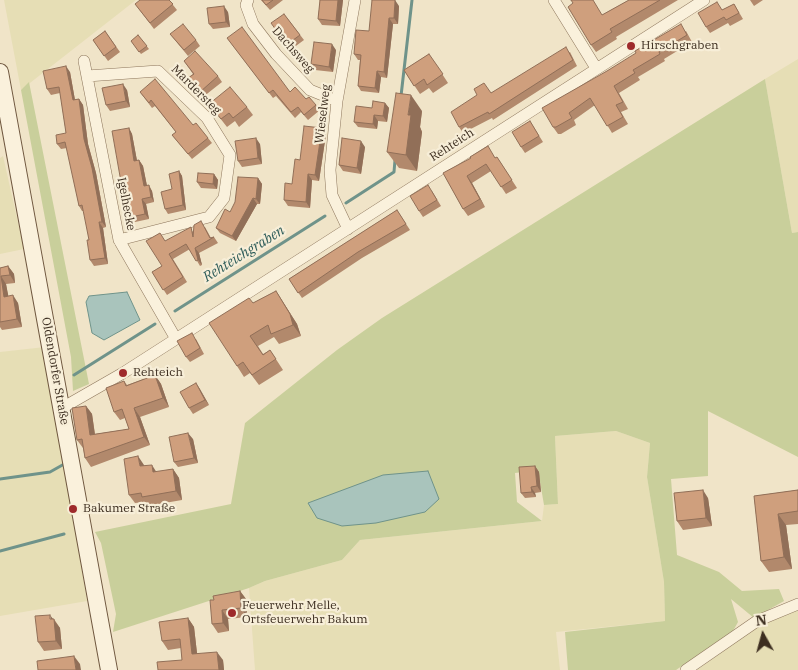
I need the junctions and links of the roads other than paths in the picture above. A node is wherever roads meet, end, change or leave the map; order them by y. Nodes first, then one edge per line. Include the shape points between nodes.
1 (248, 0) edge
2 (355, 0) edge
3 (554, 0) edge
4 (704, 0) edge
5 (84, 61) dead end
6 (596, 68) junction
7 (0, 72) edge
8 (87, 76) junction
9 (337, 101) junction
10 (348, 229) junction
11 (119, 240) junction
12 (176, 339) junction
13 (62, 408) junction
14 (798, 604) edge
15 (109, 670) edge
16 (686, 670) edge

1 - 9 street, Dachsweg via 246,5 253,24 276,54 310,90
2 - 9 street, Wieselweg
3 - 6 street
4 - 6 street, Rehteich
5 - 8 street, Igelhecke
6 - 10 street, Rehteich
7 - 13 main road, Oldendorfer Straße
8 - 11 street, Igelhecke
8 - 11 street, Mardersteg via 158,71 207,118 230,155 224,198 209,217
9 - 10 street, Wieselweg via 330,170 332,195
10 - 12 street, Rehteich
11 - 12 street, Igelhecke
12 - 13 street, Rehteich
13 - 15 main road, Oldendorfer Straße
14 - 16 street via 757,621

